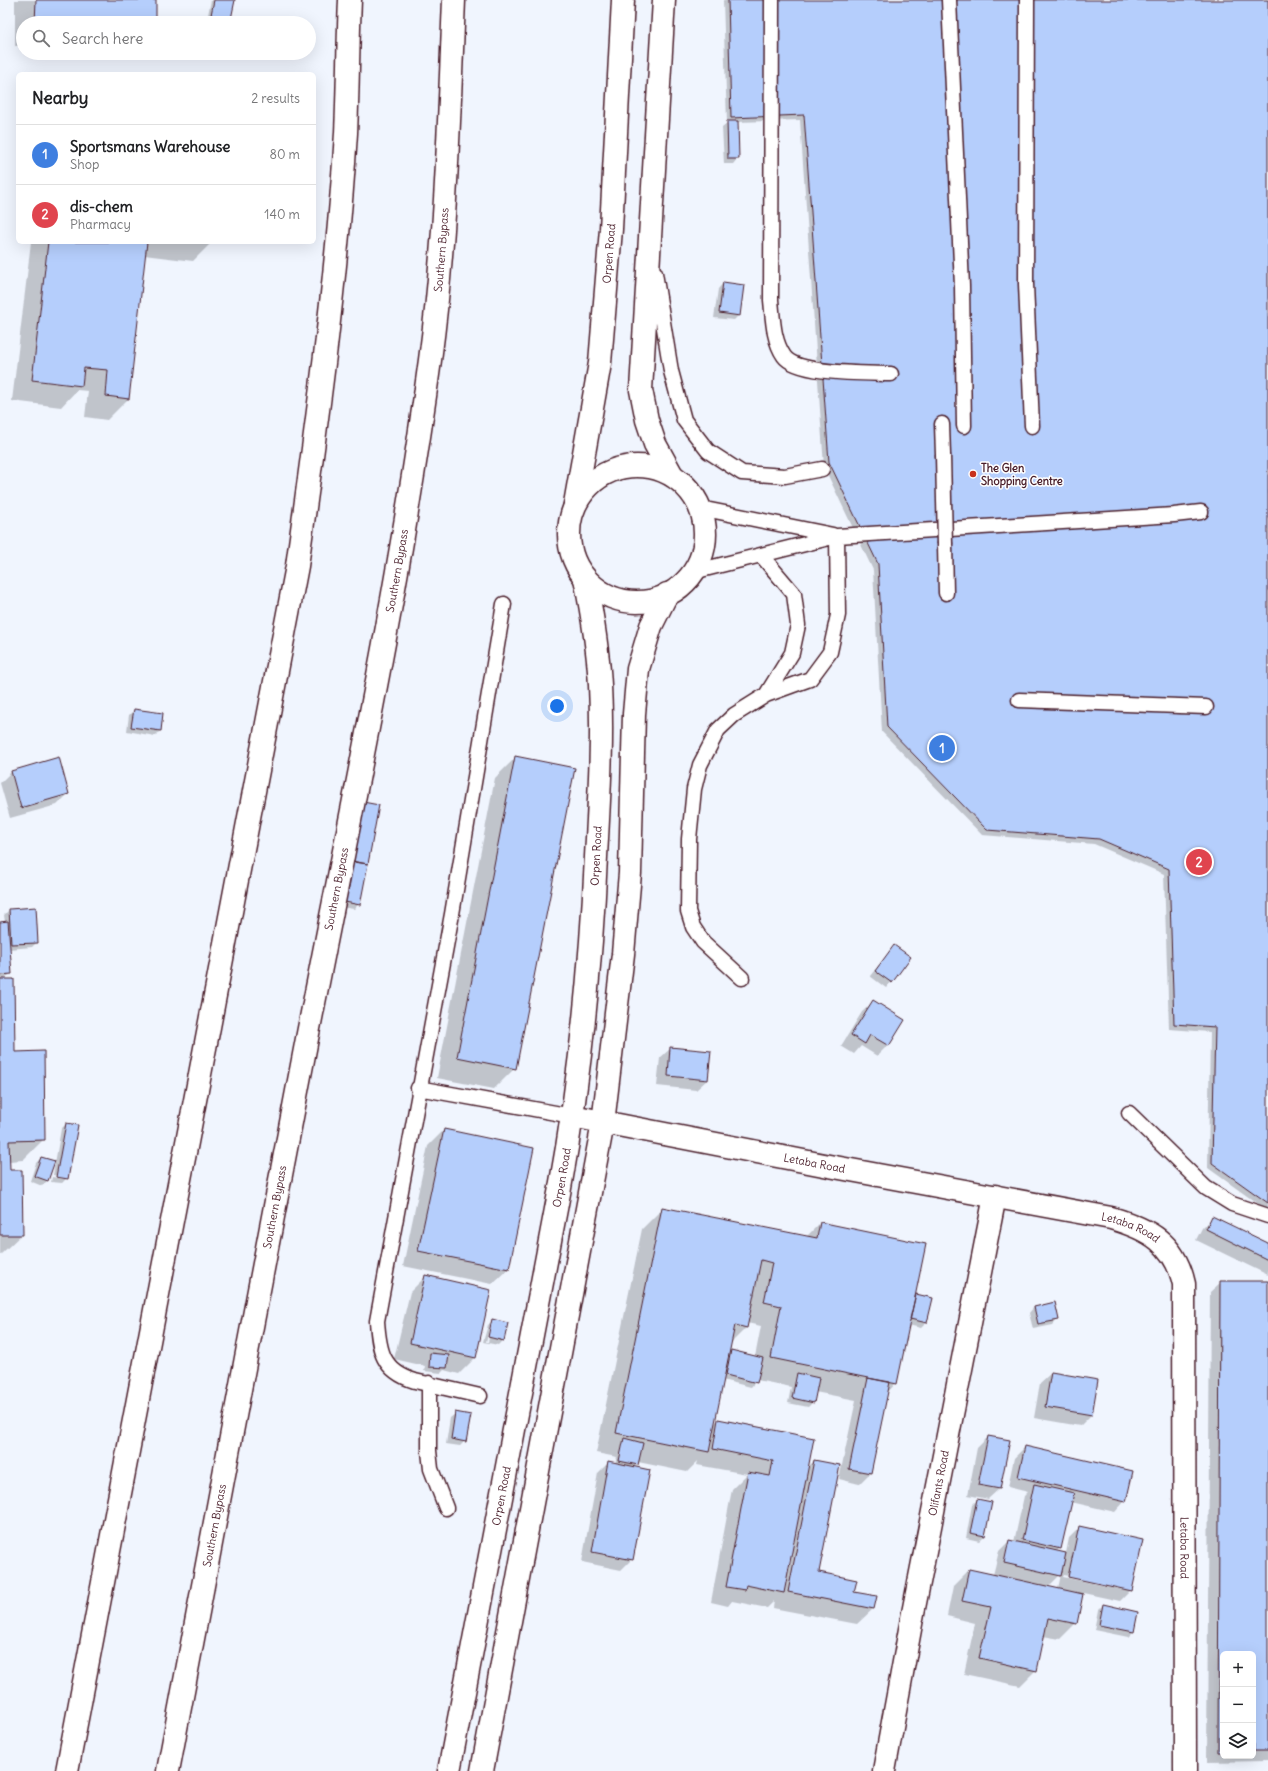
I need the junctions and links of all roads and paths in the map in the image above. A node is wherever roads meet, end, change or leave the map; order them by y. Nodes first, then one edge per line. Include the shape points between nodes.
1 (350, 0) edge
2 (454, 0) edge
3 (623, 0) edge
4 (664, 0) edge
5 (772, 0) edge
6 (949, 0) edge
7 (1027, 0) edge
8 (649, 239) junction
9 (890, 374) dead end
10 (942, 424) dead end
11 (964, 426) dead end
12 (1032, 426) dead end
13 (822, 469) dead end
14 (672, 475) junction
15 (575, 504) junction
16 (700, 508) junction
17 (1201, 512) dead end
18 (837, 536) junction
19 (761, 555) junction
20 (694, 572) junction
21 (585, 578) junction
22 (946, 593) dead end
23 (667, 594) junction
24 (504, 604) dead end
25 (766, 695) junction
26 (1019, 700) dead end
27 (1206, 707) dead end
28 (742, 978) dead end
29 (418, 1088) junction
30 (1129, 1113) dead end
31 (572, 1116) junction
32 (603, 1123) junction
33 (995, 1196) junction
34 (1268, 1216) edge
35 (429, 1384) junction
36 (480, 1396) dead end
37 (446, 1508) dead end
38 (67, 1771) edge
39 (168, 1771) edge
40 (449, 1771) edge
41 (482, 1771) edge
42 (884, 1771) edge
43 (1184, 1771) edge

1 - 38 main road via 346,132 336,258 322,389 297,566
2 - 39 main road, Southern Bypass via 441,262 430,360 401,550 374,703
3 - 15 main road, Orpen Road via 611,229 600,364
4 - 8 main road
5 - 9 lane via 771,300 775,335 785,357 803,367 826,371
6 - 11 lane via 963,293
7 - 12 lane via 1026,284
8 - 13 lane via 671,371 684,420 708,451 742,473 785,476
8 - 14 main road via 641,390 655,444
10 - 22 lane, bridge
14 - 15 main road via 652,467 629,465 606,472 588,485
14 - 16 main road via 689,489
15 - 21 main road via 568,526 570,549
16 - 18 lane
16 - 20 main road via 705,530 703,552
17 - 18 lane
18 - 19 lane
18 - 25 lane via 838,615 830,652 810,679
19 - 20 lane
19 - 25 lane via 794,594 798,624 792,653
20 - 23 main road via 678,588
21 - 23 main road via 594,588 614,599 637,603 658,599
21 - 31 main road, Orpen Road via 596,637 601,752 593,914
23 - 32 main road via 650,626 638,669 634,714 630,873 624,954
24 - 29 lane via 452,914
25 - 28 lane via 734,714 718,730 700,766 691,818 688,911 693,927 703,942
26 - 27 lane
29 - 31 lane
29 - 35 lane via 377,1321 378,1343 389,1366 405,1378
30 - 34 lane via 1206,1188 1232,1204
31 - 32 main road, Letaba Road
31 - 40 main road, Orpen Road
32 - 33 main road, Letaba Road
32 - 41 main road
33 - 42 main road, Olifants Road
33 - 43 main road, Letaba Road via 1136,1225 1160,1241 1173,1254 1180,1267 1184,1284
35 - 36 lane
35 - 37 lane via 431,1468

